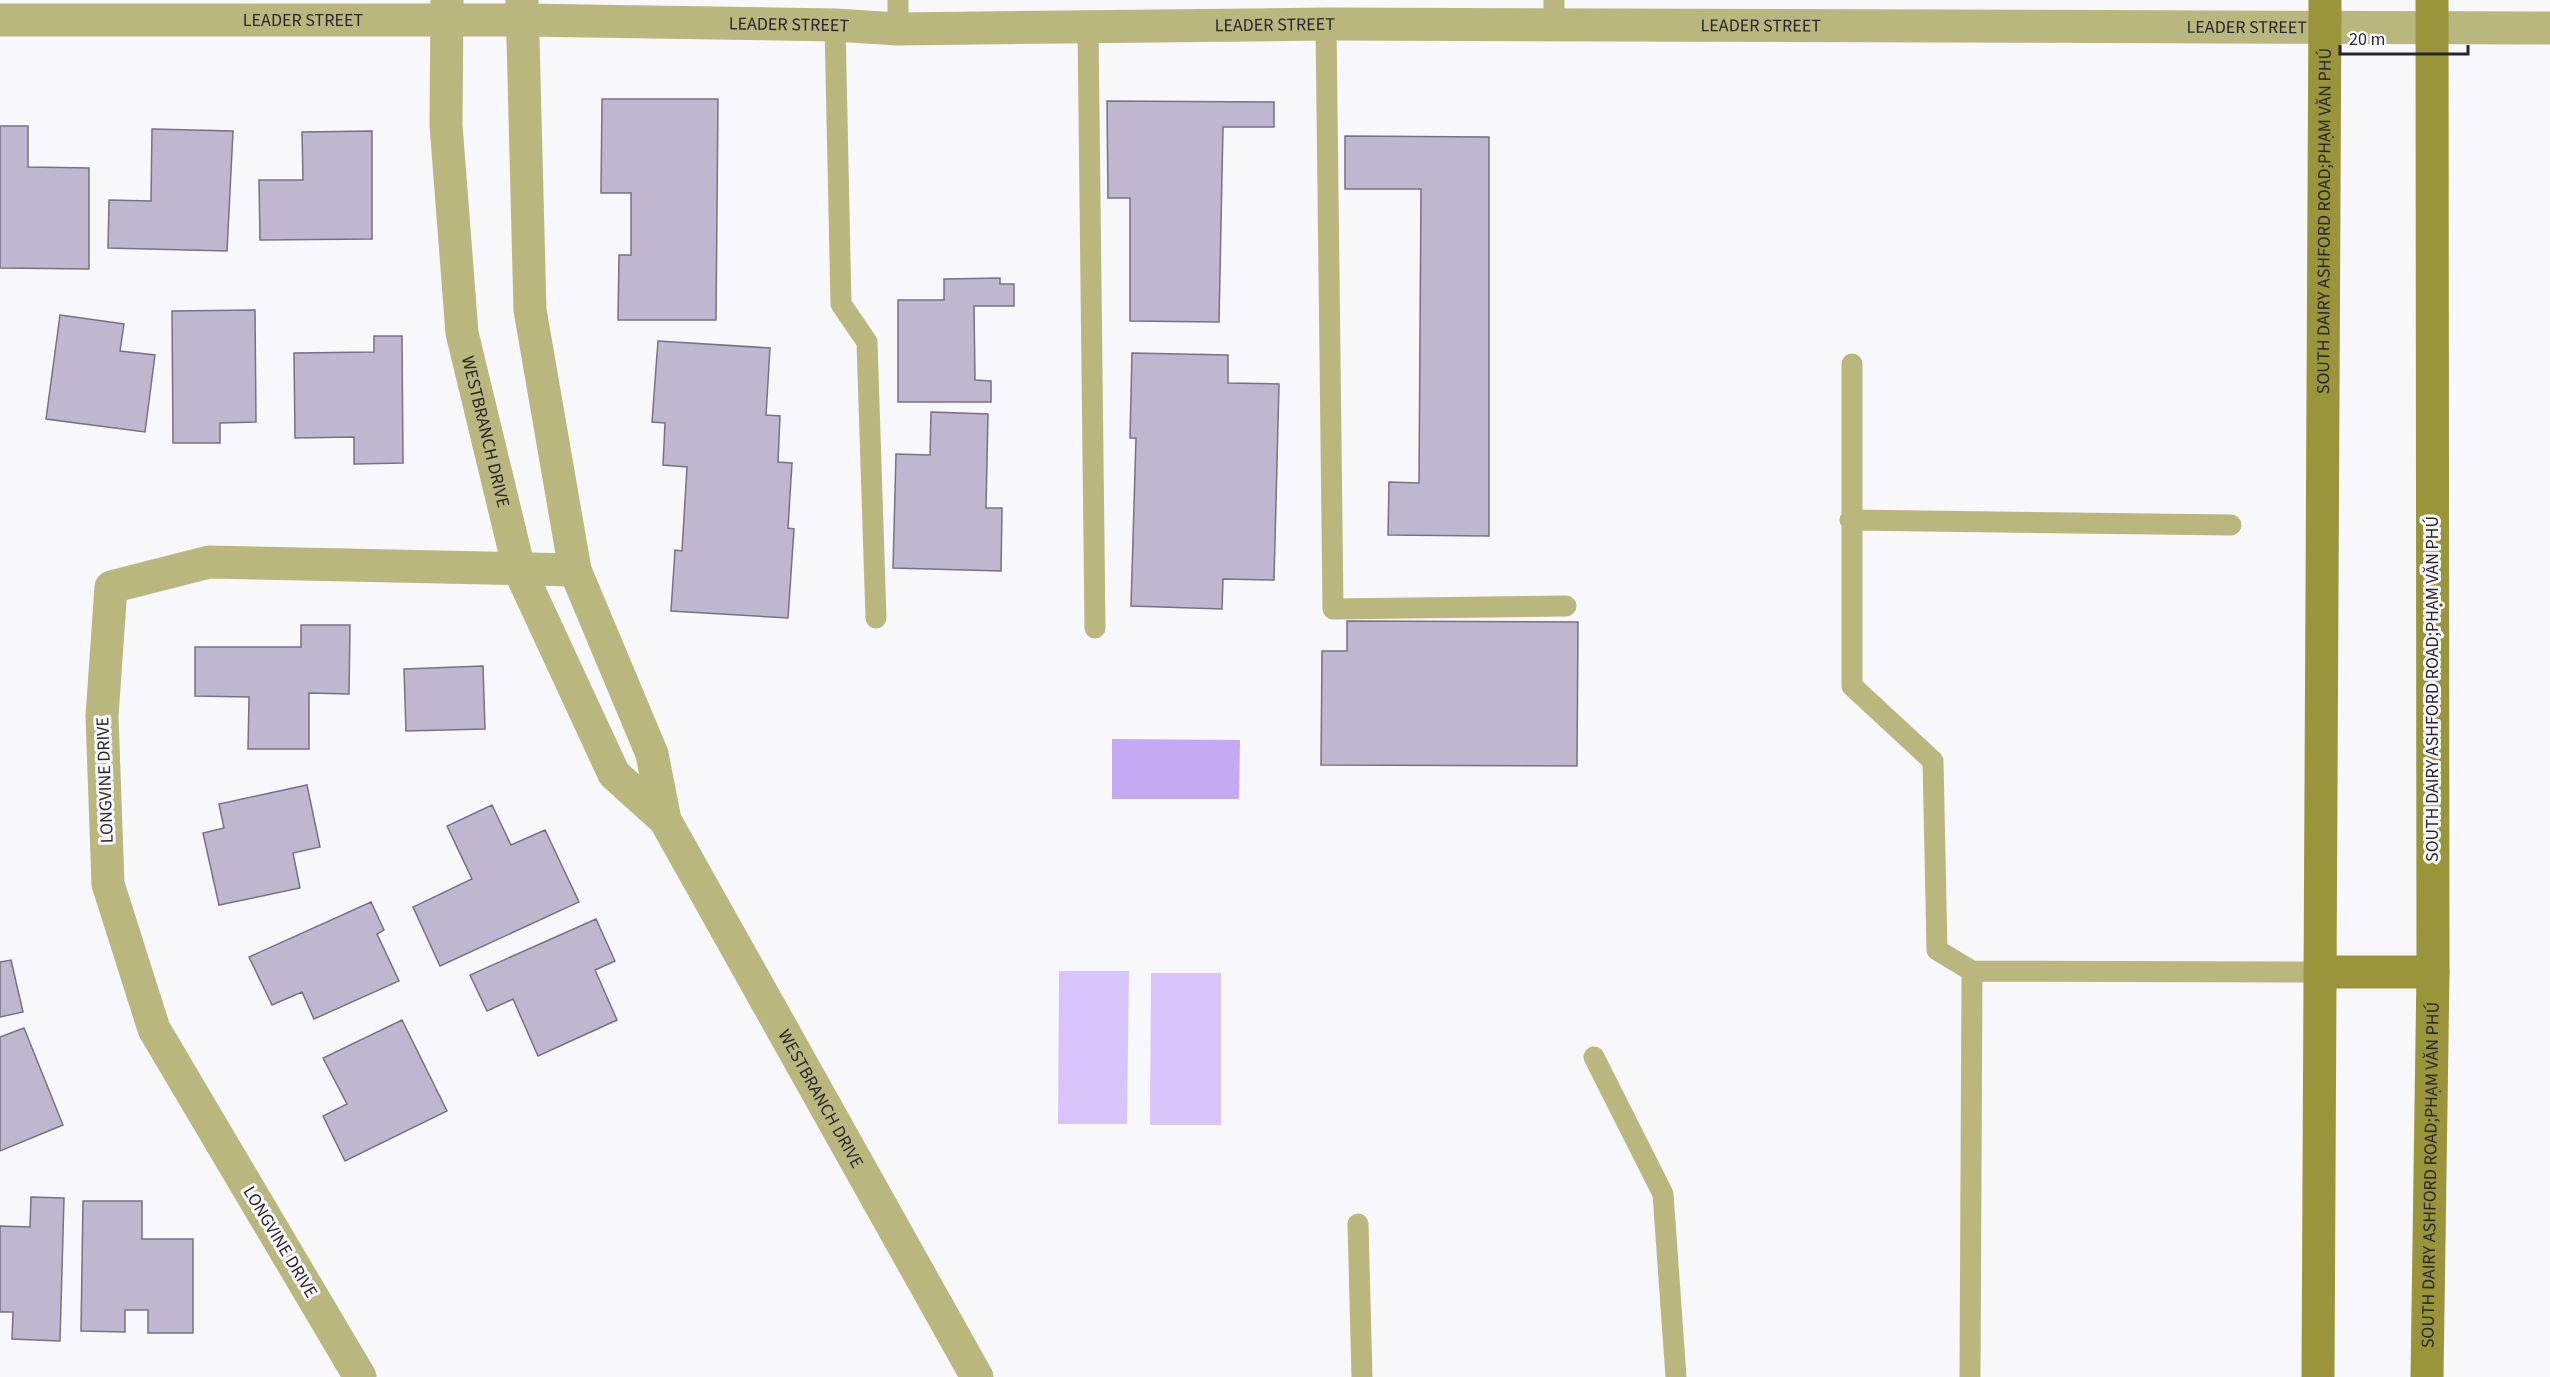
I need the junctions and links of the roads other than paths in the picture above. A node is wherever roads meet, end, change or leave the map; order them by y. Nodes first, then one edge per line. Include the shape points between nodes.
1 (447, 10) edge
2 (522, 10) edge
3 (1554, 12) edge
4 (2431, 13) edge
5 (898, 14) edge
6 (2325, 14) edge
7 (0, 20) edge
8 (1326, 24) junction
9 (835, 25) junction
10 (1088, 27) junction
11 (2550, 28) edge
12 (1852, 364) dead end
13 (1850, 520) junction
14 (2231, 525) dead end
15 (519, 569) junction
16 (575, 570) junction
17 (1566, 606) dead end
18 (876, 618) dead end
19 (1095, 628) dead end
20 (665, 820) junction
21 (1972, 971) junction
22 (2322, 972) junction
23 (2433, 972) junction
24 (1594, 1057) dead end
25 (1358, 1224) dead end
26 (352, 1374) edge
27 (976, 1377) edge
28 (1362, 1377) edge
29 (1676, 1377) edge
30 (1970, 1377) edge
31 (2318, 1377) edge
32 (2427, 1377) edge

1 - 2 street, LEADER STREET
1 - 7 street, LEADER STREET
1 - 15 street, WESTBRANCH DRIVE via 446,125 462,333
2 - 9 street, LEADER STREET
2 - 16 street, WESTBRANCH DRIVE via 530,310
3 - 6 street, LEADER STREET
3 - 8 street, LEADER STREET
4 - 6 street, LEADER STREET
4 - 11 street, LEADER STREET
4 - 23 main road, SOUTH DAIRY ASHFORD ROAD;PHẠM VĂN PHÚ
5 - 9 street, LEADER STREET
5 - 10 street, LEADER STREET
6 - 22 main road, SOUTH DAIRY ASHFORD ROAD;PHẠM VĂN PHÚ
8 - 10 street, LEADER STREET
8 - 17 lane via 1333,609
9 - 18 lane via 841,304 867,342
10 - 19 lane
12 - 13 lane
13 - 14 lane
13 - 21 lane via 1852,686 1933,760 1937,950
15 - 16 street, LONGVINE DRIVE
15 - 20 street, WESTBRANCH DRIVE via 614,774
15 - 26 street, LONGVINE DRIVE via 209,562 111,587 102,716 111,896 154,1029
16 - 20 street, WESTBRANCH DRIVE via 652,754
20 - 27 street, WESTBRANCH DRIVE
21 - 22 lane
21 - 30 lane
22 - 23 main road
22 - 31 main road, SOUTH DAIRY ASHFORD ROAD;PHẠM VĂN PHÚ
23 - 32 main road, SOUTH DAIRY ASHFORD ROAD;PHẠM VĂN PHÚ
24 - 29 lane via 1663,1194
25 - 28 lane

